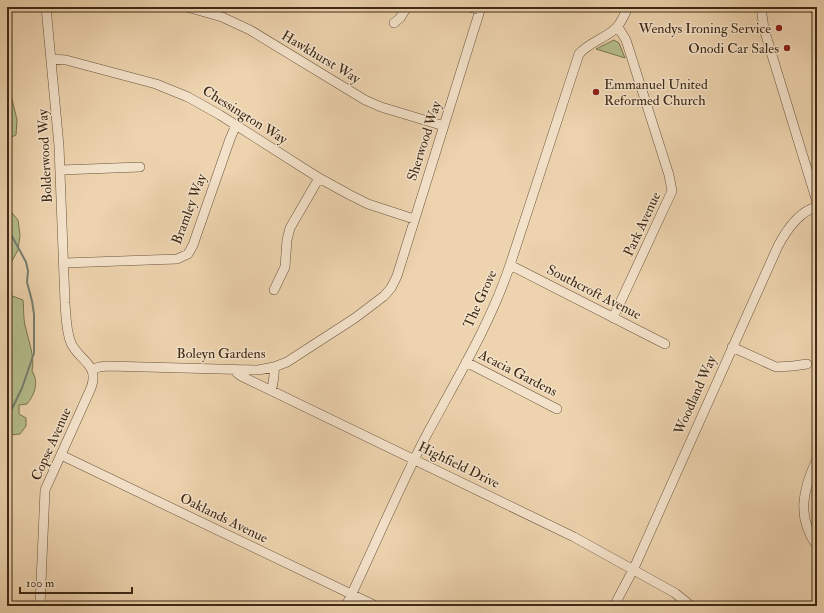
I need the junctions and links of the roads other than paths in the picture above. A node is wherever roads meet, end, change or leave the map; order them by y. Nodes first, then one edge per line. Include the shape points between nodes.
1 (46, 7) edge
2 (186, 7) edge
3 (408, 7) edge
4 (469, 7) edge
5 (628, 7) edge
6 (761, 7) edge
7 (481, 9) edge
8 (394, 23) dead end
9 (618, 27) junction
10 (51, 59) junction
11 (236, 125) junction
12 (444, 126) junction
13 (140, 167) dead end
14 (61, 170) junction
15 (813, 175) edge
16 (319, 178) junction
17 (817, 202) edge
18 (817, 207) edge
19 (414, 219) junction
20 (64, 263) junction
21 (510, 265) junction
22 (394, 283) joint
23 (274, 290) dead end
24 (613, 318) junction
25 (665, 344) dead end
26 (732, 347) junction
27 (466, 362) junction
28 (807, 364) dead end
29 (274, 367) junction
30 (236, 369) junction
31 (92, 370) junction
32 (271, 390) junction
33 (557, 409) dead end
34 (61, 455) junction
35 (415, 459) junction
36 (817, 459) edge
37 (817, 546) edge
38 (634, 568) junction
39 (351, 594) junction
40 (40, 606) edge
41 (346, 606) edge
42 (376, 606) edge
43 (614, 606) edge
44 (691, 606) edge

1 - 10 street, Bolderwood Way
2 - 12 street, Hawkhurst Way via 241,25 372,103
3 - 8 street
4 - 7 street
5 - 9 street, The Grove
6 - 15 street via 764,29
7 - 12 street, Sherwood Way
9 - 21 street, The Grove via 579,54
9 - 24 street, Park Avenue via 626,40 672,183 672,191
10 - 11 street, Chessington Way via 66,60 168,88 199,102
10 - 14 street, Bolderwood Way
11 - 16 street, Chessington Way
11 - 20 street, Bramley Way via 188,254 177,259
12 - 19 street, Sherwood Way
13 - 14 street
14 - 20 street, Bolderwood Way
15 - 17 street
16 - 19 street, Chessington Way via 361,201
16 - 23 street via 290,228 285,267
18 - 26 street, Woodland Way via 801,216 781,239
19 - 22 street, Sherwood Way
20 - 31 street, Bolderwood Way via 68,334 72,344
21 - 24 street, Southcroft Avenue
21 - 27 street, The Grove via 495,303
22 - 29 street, Boleyn Gardens via 376,303 294,358
24 - 25 street, Southcroft Avenue
26 - 28 street via 776,366
26 - 38 street, Woodland Way
27 - 33 street, Acacia Gardens
27 - 35 street, The Grove
29 - 30 street, Boleyn Gardens via 262,370
29 - 32 street
30 - 31 street, Boleyn Gardens via 108,366
30 - 32 street, Highfield Drive via 239,374
31 - 34 street, Copse Avenue via 93,383
32 - 35 street, Highfield Drive
34 - 39 street, Oaklands Avenue
34 - 40 street, Copse Avenue via 45,493
35 - 38 street, Highfield Drive
35 - 39 street, The Grove
36 - 37 street via 803,503 806,524
38 - 43 street, Woodland Way
38 - 44 street, Highfield Drive via 679,595
39 - 41 street, The Grove
39 - 42 street, Oaklands Avenue

